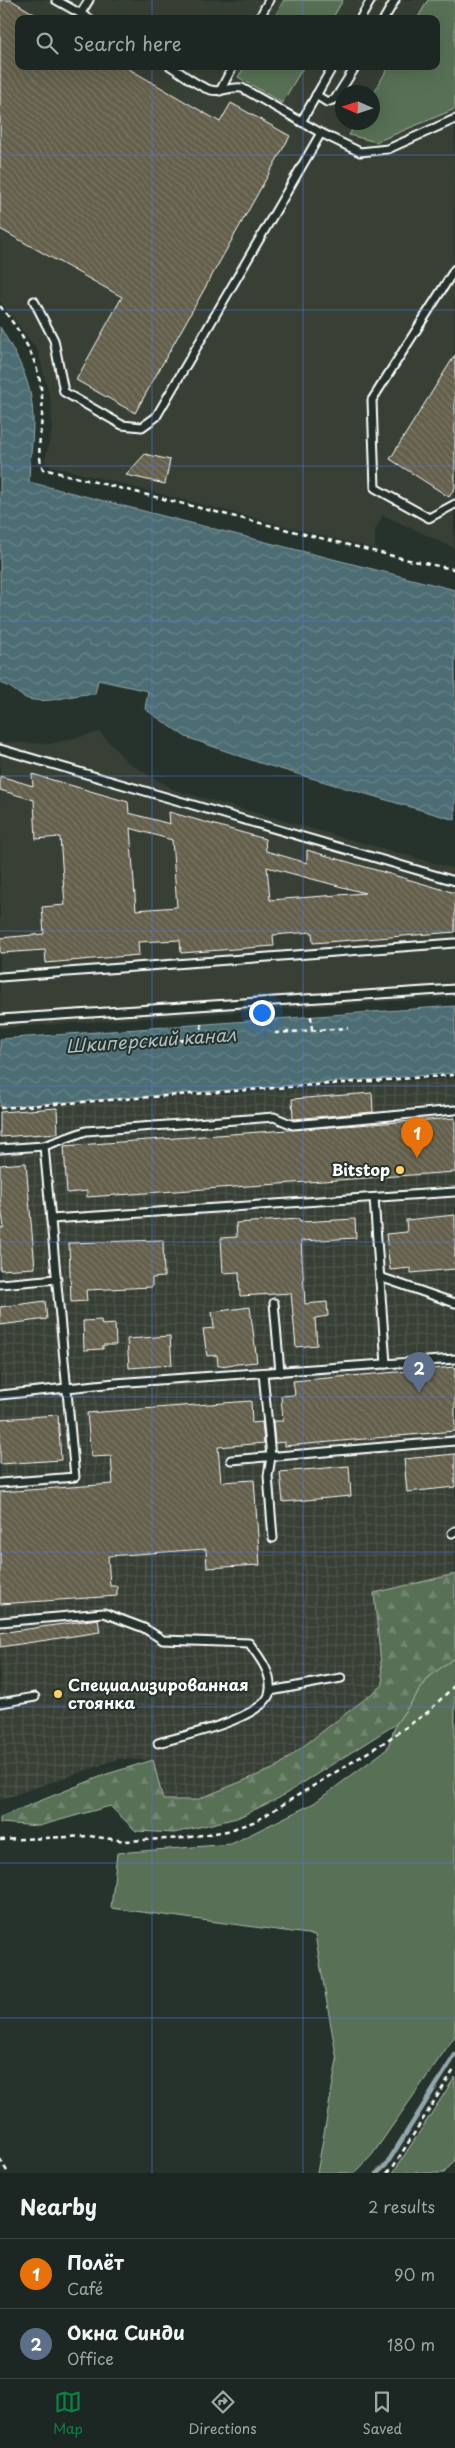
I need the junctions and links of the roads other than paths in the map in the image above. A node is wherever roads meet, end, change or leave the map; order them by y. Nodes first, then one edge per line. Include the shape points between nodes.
1 (56, 0) edge
2 (89, 0) edge
3 (269, 0) edge
4 (371, 0) edge
5 (395, 0) edge
6 (81, 13) junction
7 (84, 15) edge
8 (261, 15) edge
9 (362, 15) edge
10 (386, 15) edge
11 (177, 70) edge
12 (231, 70) edge
13 (331, 70) edge
14 (354, 70) edge
15 (220, 90) junction
16 (316, 95) junction
17 (455, 119) edge
18 (301, 122) junction
19 (321, 133) junction
20 (455, 268) edge
21 (34, 301) dead end
22 (455, 504) edge
23 (0, 749) edge
24 (455, 881) edge
25 (455, 943) edge
26 (0, 977) edge
27 (455, 989) edge
28 (0, 1019) edge
29 (455, 1110) edge
30 (44, 1146) junction
31 (0, 1149) edge
32 (455, 1192) edge
33 (374, 1198) junction
34 (52, 1220) junction
35 (380, 1277) junction
36 (57, 1279) junction
37 (0, 1284) edge
38 (274, 1303) dead end
39 (455, 1303) edge
40 (455, 1359) edge
41 (386, 1364) junction
42 (280, 1372) junction
43 (263, 1373) junction
44 (68, 1387) junction
45 (0, 1395) edge
46 (455, 1441) edge
47 (271, 1457) junction
48 (231, 1460) dead end
49 (0, 1483) edge
50 (273, 1538) dead end
51 (0, 1622) edge
52 (340, 1678) dead end
53 (270, 1691) junction
54 (35, 1698) dead end
55 (0, 1703) edge
56 (158, 1743) dead end

1 - 6 lane
2 - 6 lane
3 - 8 lane
4 - 9 lane
5 - 10 lane
6 - 7 lane
11 - 15 lane via 210,90
12 - 15 lane
13 - 16 lane
14 - 16 lane via 335,100 327,102
15 - 18 lane via 232,86 242,88
16 - 18 lane
17 - 19 lane via 388,149 360,152
18 - 19 lane
19 - 21 lane via 156,417 142,427 122,425 64,392 54,340
20 - 22 lane via 372,400 375,488 429,518
23 - 24 lane
25 - 26 lane
27 - 28 lane
29 - 30 lane via 294,1125 274,1117 86,1131
30 - 31 lane
30 - 34 lane
32 - 33 lane
33 - 34 lane
33 - 35 lane
34 - 36 lane
35 - 39 lane
35 - 41 lane
36 - 37 lane
36 - 44 lane
38 - 42 lane
40 - 41 lane
41 - 42 lane
42 - 43 lane
43 - 44 lane
43 - 47 lane
44 - 45 lane
44 - 49 lane via 75,1477
46 - 47 lane
47 - 48 lane
47 - 50 lane via 268,1476
51 - 53 lane via 104,1613 144,1628 163,1640 249,1643 267,1668
52 - 53 lane
53 - 56 lane via 263,1705 239,1718
54 - 55 lane

